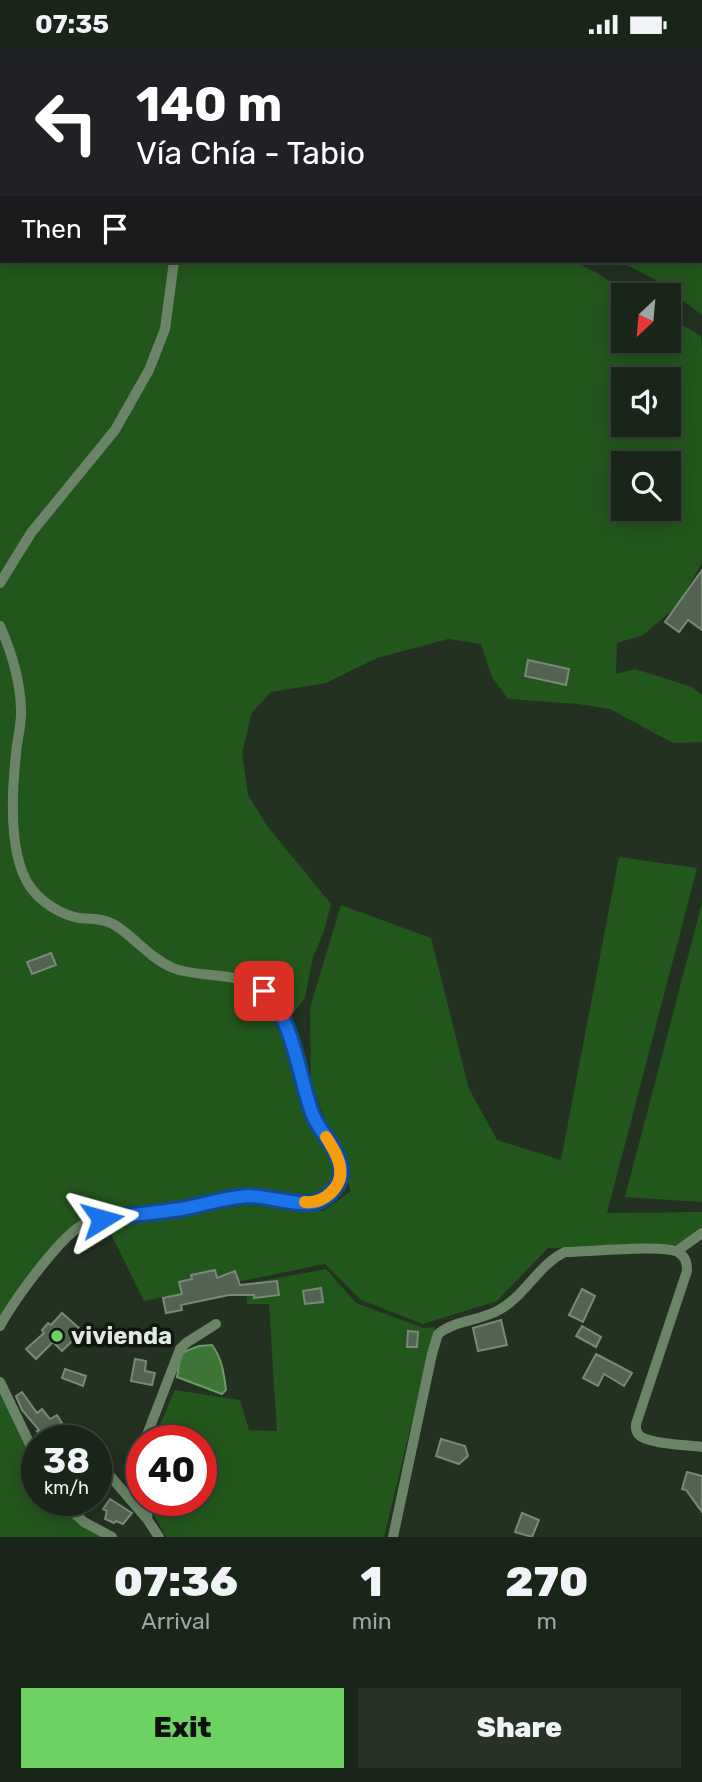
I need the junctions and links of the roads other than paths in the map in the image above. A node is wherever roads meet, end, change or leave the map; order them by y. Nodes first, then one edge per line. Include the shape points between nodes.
1 (174, 263) edge
2 (0, 583) edge
3 (0, 626) edge
4 (702, 1233) edge
5 (677, 1251) junction
6 (216, 1325) dead end
7 (0, 1326) edge
8 (0, 1381) edge
9 (21, 1425) edge
10 (151, 1425) edge
11 (702, 1447) edge
12 (112, 1478) edge
13 (77, 1516) edge
14 (147, 1516) edge
15 (147, 1519) junction
16 (111, 1537) edge
17 (159, 1537) edge
18 (393, 1537) edge

1 - 2 street via 165,329 149,370 115,430 31,533
3 - 7 street via 18,677 22,711 14,816 18,859 30,887 63,912 110,923 173,968 244,981 264,991 286,1023 314,1117 336,1153 341,1171 335,1189 314,1203 250,1196 78,1226 20,1292
4 - 5 street
5 - 11 street via 684,1257 687,1271 636,1430 650,1440
5 - 18 street via 565,1252 497,1312 438,1334
6 - 10 street via 180,1349
8 - 9 street
12 - 15 street
13 - 16 street
14 - 15 street
15 - 17 street

